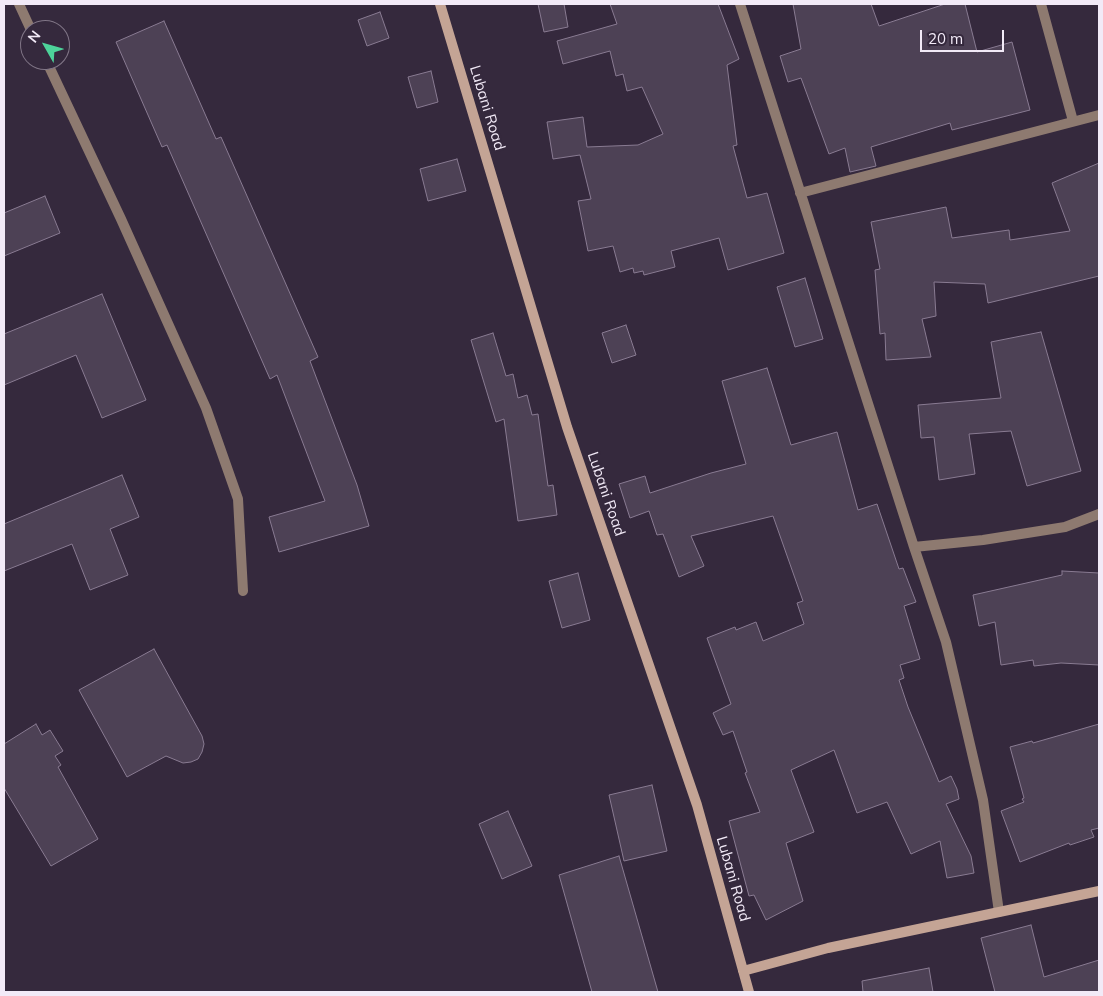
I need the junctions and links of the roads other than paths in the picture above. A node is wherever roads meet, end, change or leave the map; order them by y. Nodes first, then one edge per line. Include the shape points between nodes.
1 (19, 4) edge
2 (440, 4) edge
3 (740, 4) edge
4 (1041, 4) edge
5 (26, 20) edge
6 (51, 70) edge
7 (1099, 115) edge
8 (1073, 122) junction
9 (800, 193) junction
10 (1099, 514) edge
11 (914, 547) junction
12 (243, 591) dead end
13 (1099, 891) edge
14 (999, 912) junction
15 (743, 971) junction
16 (749, 992) edge

1 - 5 street
2 - 15 street, Lubani Road via 567,427 697,805
3 - 9 street
4 - 8 street
6 - 12 street via 206,408 238,500
7 - 8 street
8 - 9 street
9 - 11 street
10 - 11 street via 1065,527
11 - 14 street via 948,651 983,800
13 - 14 street
14 - 15 street via 828,948
15 - 16 street, Lubani Road

